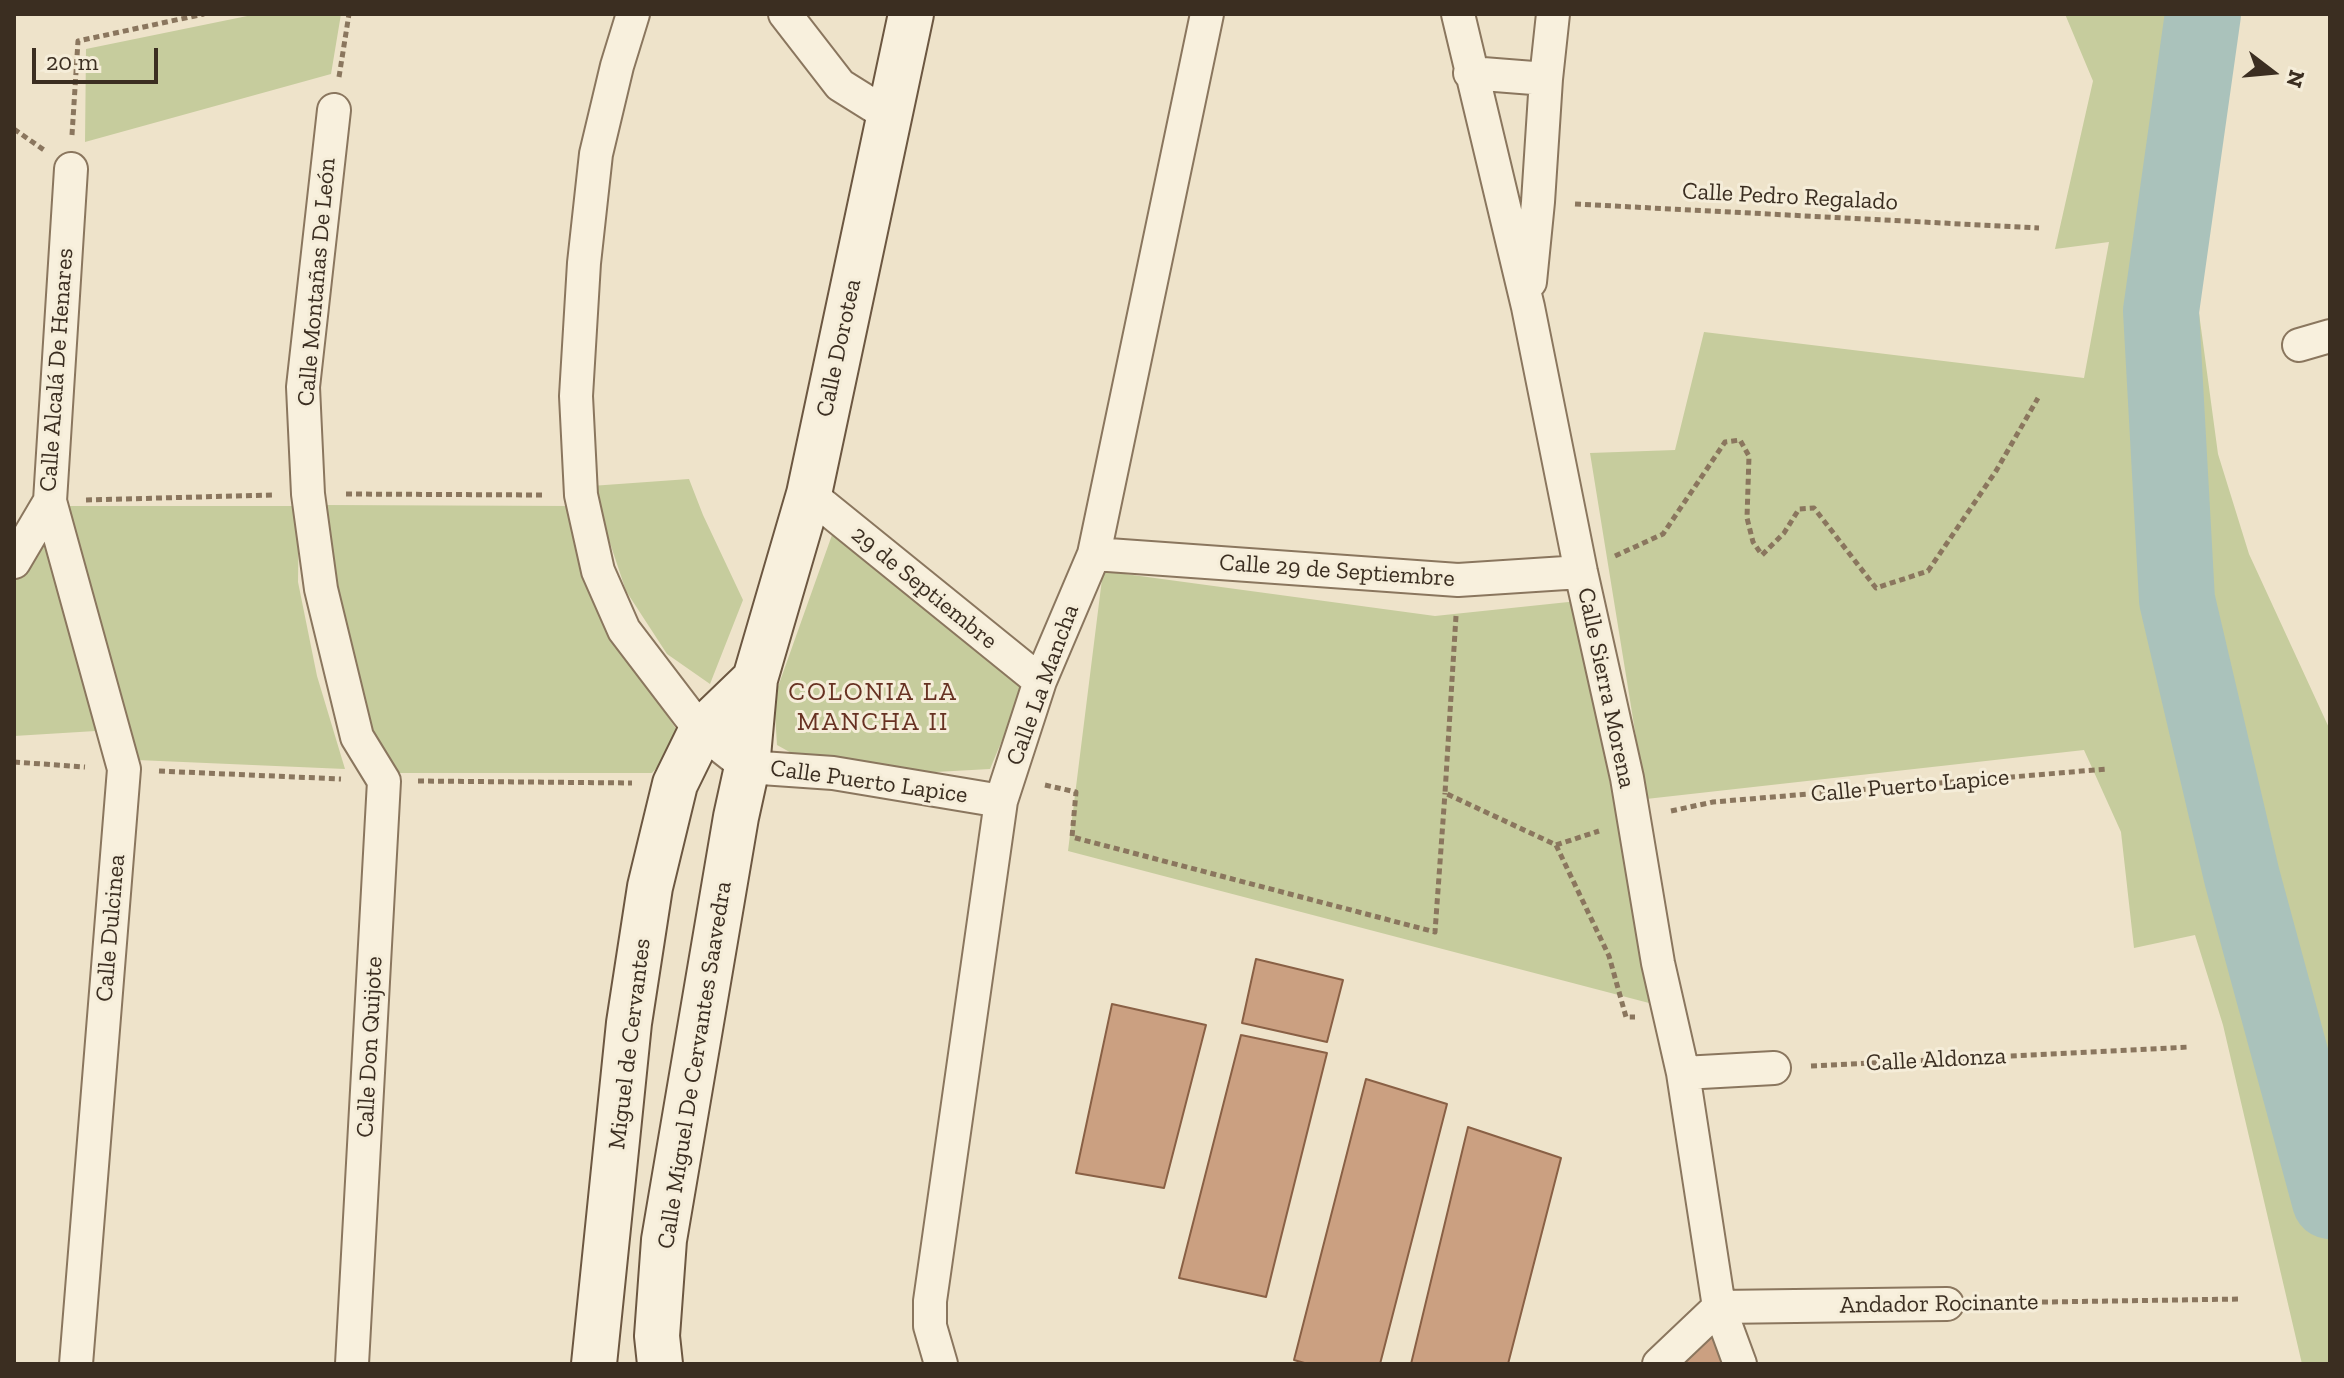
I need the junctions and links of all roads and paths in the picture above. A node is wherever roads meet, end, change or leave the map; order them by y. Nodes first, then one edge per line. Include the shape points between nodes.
1 (204, 14) edge
2 (349, 14) edge
3 (633, 14) edge
4 (785, 14) edge
5 (911, 14) edge
6 (1207, 14) edge
7 (1458, 14) edge
8 (1553, 14) edge
9 (1470, 73) junction
10 (1546, 79) junction
11 (334, 110) joint
12 (888, 115) junction
13 (71, 169) joint
14 (1538, 202) junction
15 (2039, 228) dead end
16 (1528, 307) junction
17 (2330, 336) edge
18 (2299, 345) dead end
19 (2038, 398) dead end
20 (308, 494) junction
21 (809, 494) junction
22 (581, 495) junction
23 (50, 501) junction
24 (1094, 554) junction
25 (14, 562) edge
26 (1581, 572) junction
27 (1458, 580) junction
28 (755, 679) junction
29 (1040, 681) junction
30 (701, 731) junction
31 (14, 762) edge
32 (747, 767) junction
33 (124, 769) junction
34 (2107, 769) dead end
35 (384, 781) junction
36 (675, 784) junction
37 (1005, 789) junction
38 (1445, 793) junction
39 (1713, 802) dead end
40 (1671, 1019) junction
41 (2189, 1047) dead end
42 (1774, 1068) joint
43 (1683, 1073) junction
44 (2241, 1299) dead end
45 (1947, 1304) joint
46 (1719, 1307) junction
47 (76, 1364) edge
48 (352, 1364) edge
49 (594, 1364) edge
50 (660, 1364) edge
51 (941, 1364) edge
52 (1659, 1364) edge
53 (1740, 1364) edge

1 - 13 path via 78,41
2 - 11 path
3 - 22 street, Calle Puerto Lapice via 596,154 576,396
4 - 12 street via 840,85
5 - 12 main road, Calle Dorotea
6 - 24 street, Calle La Mancha
7 - 9 street, Calle Sierra Morena
8 - 10 street
9 - 10 street
9 - 16 street, Calle Sierra Morena
10 - 14 street
11 - 20 street, Calle Montañas De León via 303,387
12 - 21 main road, Calle Dorotea
13 - 23 street, Calle Alcalá De Henares
14 - 15 path, Calle Pedro Regalado
14 - 16 street
16 - 26 street, Calle Sierra Morena
17 - 18 street
19 - 26 path via 1928,571 1876,588 1814,508 1799,509 1762,555 1747,518 1749,456 1740,440 1725,442 1663,534
20 - 22 path
20 - 23 path
20 - 35 street, Calle Montañas De León via 321,589 357,737
21 - 28 main road, Calle Dorotea
21 - 29 street, 29 de Septiembre
22 - 30 street, Calle Puerto Lapice via 598,571 624,630
23 - 25 street, Calle Alcalá De Henares
23 - 33 street, Calle Dulcinea
24 - 27 street, Calle 29 de Septiembre
24 - 29 street, Calle La Mancha
26 - 27 street, Calle 29 de Septiembre
26 - 40 street, Calle Sierra Morena via 1627,778
27 - 38 path
28 - 30 main road, Calle Dorotea
28 - 32 main road, Calle Dorotea
29 - 37 street, Calle La Mancha
30 - 32 street, Calle Puerto Lapice
30 - 36 main road, Miguel de Cervantes
31 - 33 path
32 - 37 street, Calle Puerto Lapice
32 - 50 main road, Calle Miguel De Cervantes Saavedra via 664,1240
33 - 35 path
33 - 47 street, Calle Dulcinea
34 - 39 path, Calle Puerto Lapice
35 - 36 path
35 - 48 street, Calle Don Quijote
36 - 49 main road, Miguel de Cervantes via 650,887 629,1023
37 - 38 path via 1076,792 1072,837 1435,932
37 - 51 street, Calle La Mancha via 930,1301 930,1326
38 - 40 path via 1556,845 1609,956 1626,1017
40 - 43 street, Calle Sierra Morena
41 - 42 path, Calle Aldonza
42 - 43 street
43 - 46 street, Calle Sierra Morena
44 - 45 path, Andador Rocinante
45 - 46 street, Andador Rocinante
46 - 52 street
46 - 53 street, Calle Sierra Morena

